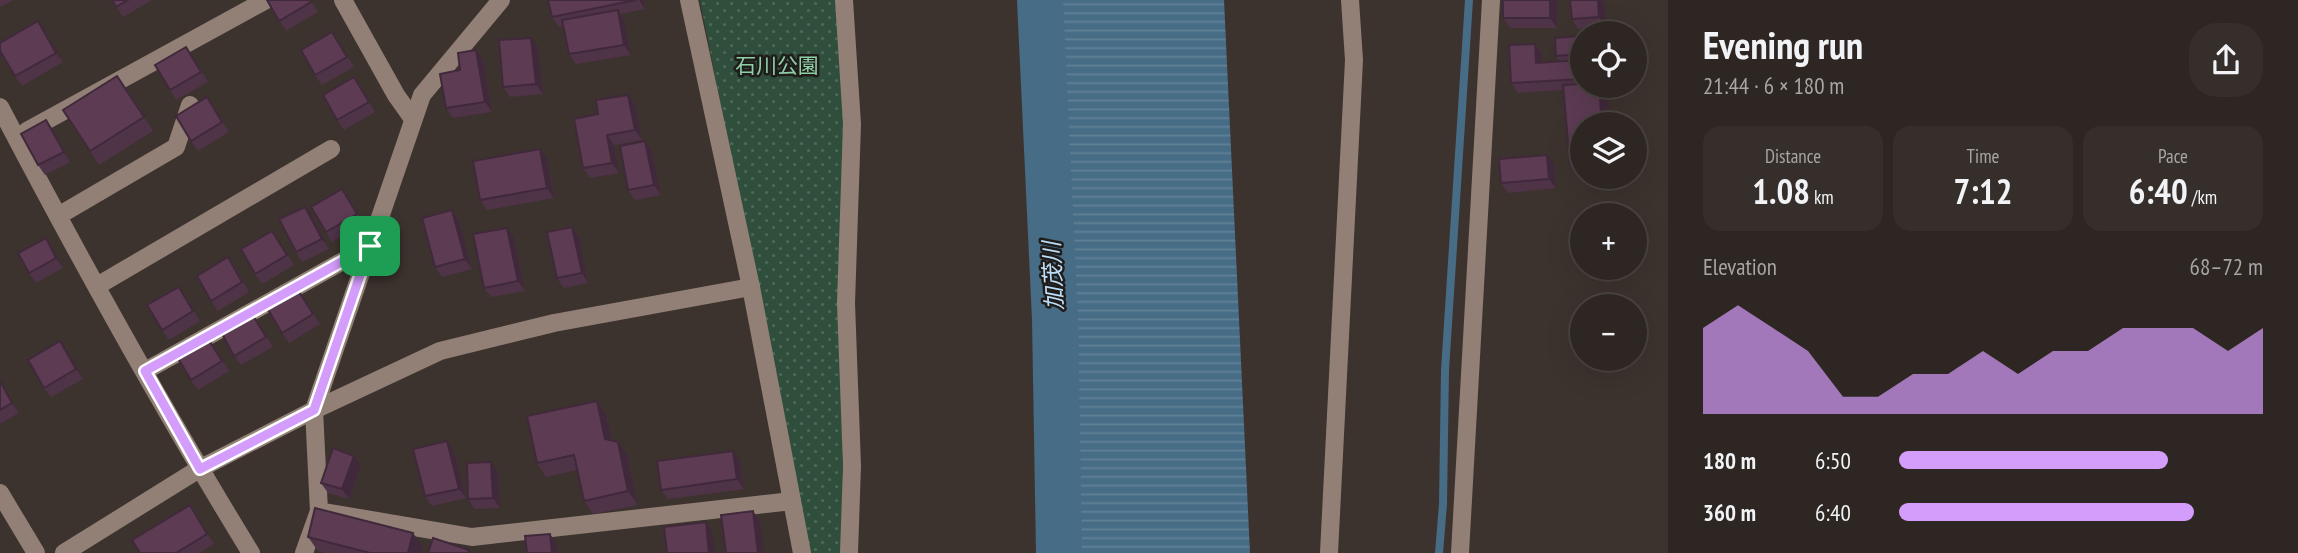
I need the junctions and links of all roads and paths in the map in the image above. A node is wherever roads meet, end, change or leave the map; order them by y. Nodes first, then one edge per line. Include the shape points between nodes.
1 (266, 0) edge
2 (343, 0) edge
3 (501, 0) edge
4 (689, 0) edge
5 (844, 0) edge
6 (1350, 0) edge
7 (1491, 0) edge
8 (190, 105) edge
9 (0, 107) edge
10 (413, 119) junction
11 (16, 137) junction
12 (331, 149) dead end
13 (58, 216) junction
14 (370, 246) junction
15 (97, 286) junction
16 (751, 287) junction
17 (145, 371) junction
18 (314, 410) junction
19 (200, 469) junction
20 (0, 493) edge
21 (792, 500) junction
22 (319, 512) junction
23 (36, 553) edge
24 (64, 553) edge
25 (251, 553) edge
26 (304, 553) edge
27 (802, 553) edge
28 (849, 553) edge
29 (1329, 553) edge
30 (1460, 553) edge

1 - 11 street
2 - 10 street
3 - 10 street via 422,95
4 - 16 street
5 - 28 street via 852,124 846,303 852,466
6 - 29 street via 1354,60
7 - 30 street
8 - 13 street via 176,147
9 - 11 street
10 - 14 street
11 - 13 street
12 - 15 street
13 - 15 street
14 - 17 street
14 - 18 street
15 - 17 street
16 - 18 street via 554,323 440,351
16 - 21 street
17 - 19 street
18 - 19 street
18 - 22 street
19 - 24 street
19 - 25 street
20 - 23 street
21 - 22 street via 472,537
21 - 27 street
22 - 26 street

